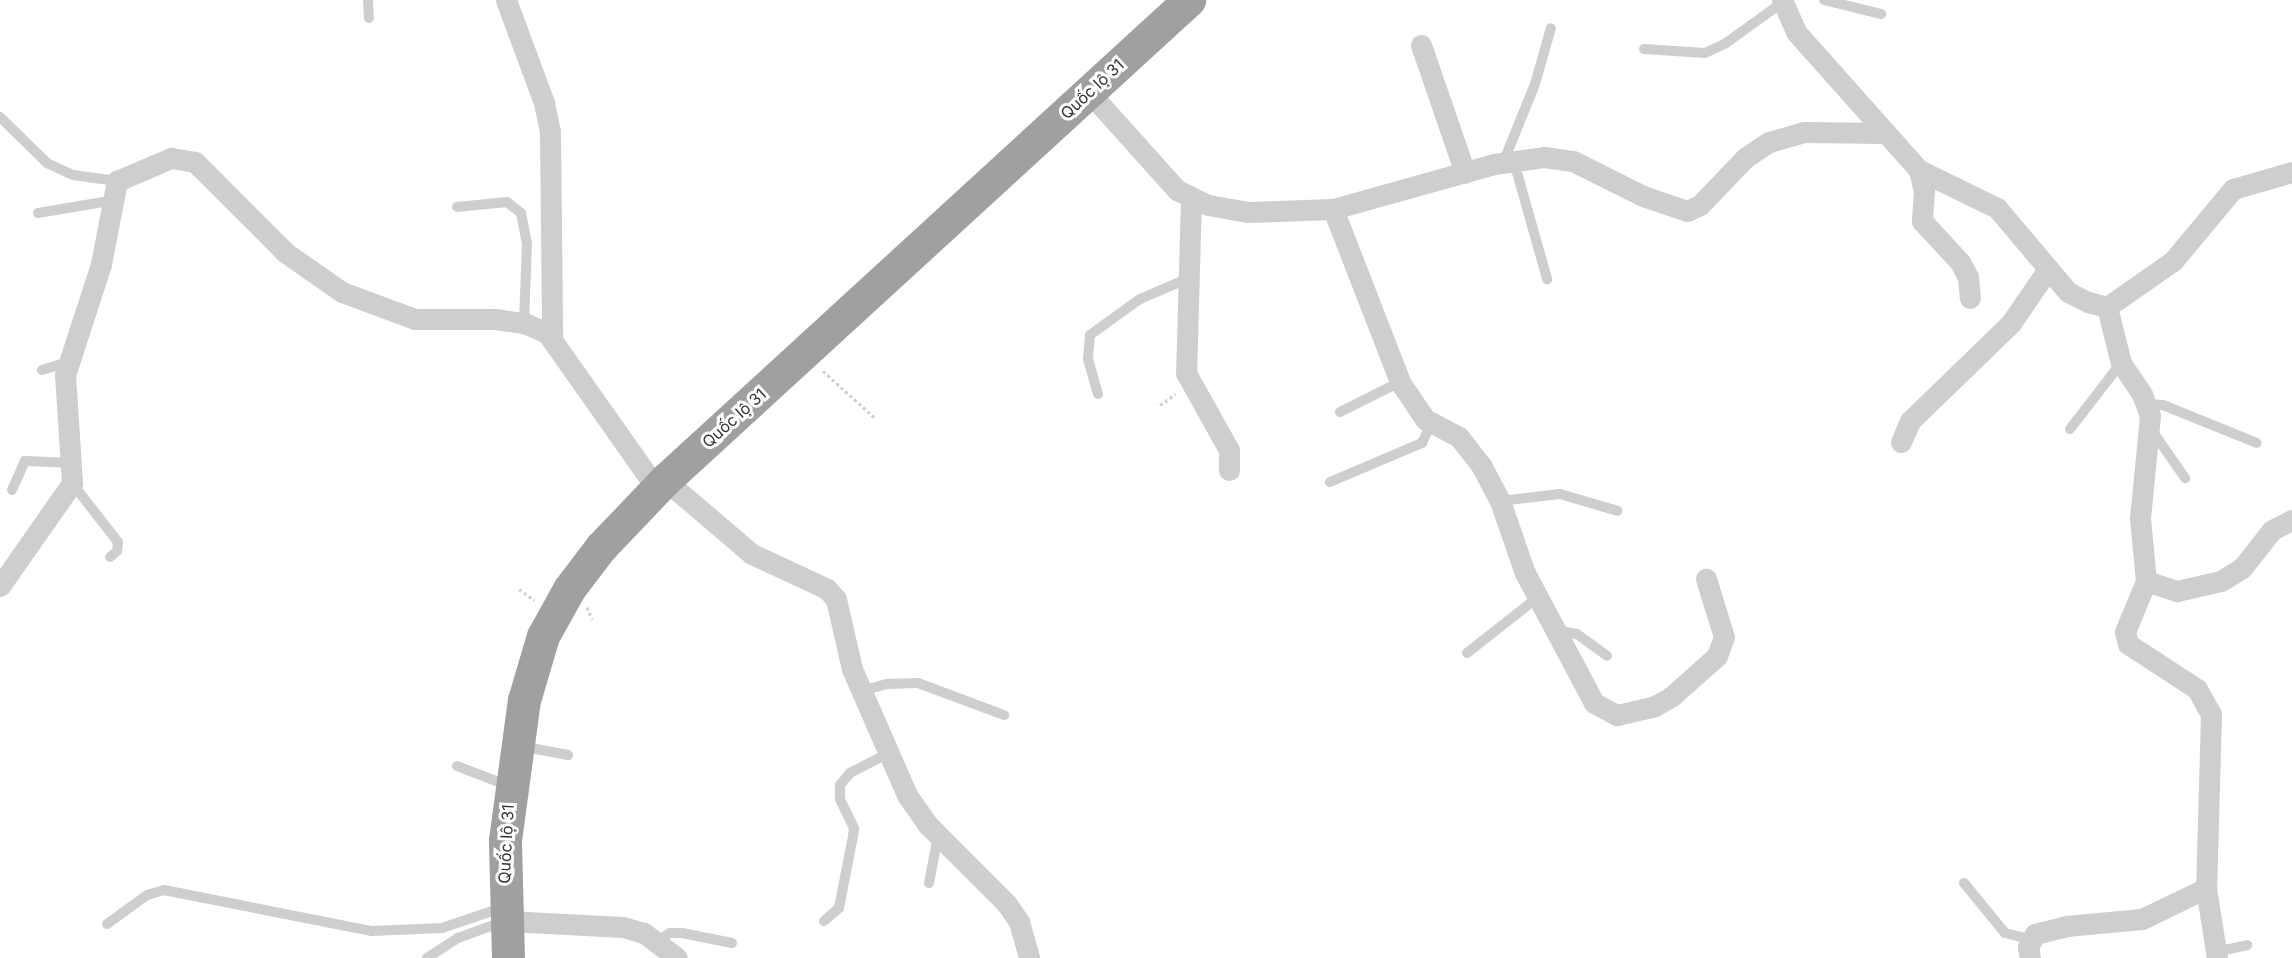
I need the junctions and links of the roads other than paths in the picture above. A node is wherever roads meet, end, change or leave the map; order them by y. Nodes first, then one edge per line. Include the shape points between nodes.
1 (368, 0) edge
2 (506, 0) edge
3 (1189, 0) edge
4 (1824, 0) edge
5 (1782, 1) edge
6 (1881, 14) dead end
7 (369, 18) dead end
8 (1551, 28) dead end
9 (1421, 45) dead end
10 (1644, 49) dead end
11 (1089, 92) junction
12 (0, 117) edge
13 (1883, 133) junction
14 (1509, 162) junction
15 (1919, 170) junction
16 (1465, 172) junction
17 (2292, 172) edge
18 (116, 190) junction
19 (1191, 198) junction
20 (457, 207) dead end
21 (1333, 209) junction
22 (38, 213) dead end
23 (2049, 269) junction
24 (1189, 278) junction
25 (1547, 279) dead end
26 (1970, 298) dead end
27 (2108, 306) junction
28 (524, 323) junction
29 (552, 337) junction
30 (68, 362) junction
31 (2121, 363) junction
32 (42, 370) dead end
33 (1400, 382) junction
34 (1098, 394) dead end
35 (2148, 404) junction
36 (1340, 412) dead end
37 (1431, 424) junction
38 (2070, 429) dead end
39 (2151, 429) junction
40 (1902, 442) dead end
41 (2257, 443) dead end
42 (1229, 470) dead end
43 (73, 473) junction
44 (2185, 478) dead end
45 (1330, 482) dead end
46 (661, 484) junction
47 (12, 490) dead end
48 (1500, 501) junction
49 (1618, 511) dead end
50 (2292, 520) edge
51 (110, 557) dead end
52 (1706, 579) dead end
53 (2146, 581) junction
54 (0, 586) edge
55 (1537, 598) junction
56 (1554, 630) junction
57 (1467, 653) dead end
58 (1607, 656) dead end
59 (862, 691) junction
60 (1004, 715) dead end
61 (517, 745) junction
62 (887, 754) junction
63 (568, 755) dead end
64 (457, 766) dead end
65 (510, 786) junction
66 (938, 836) junction
67 (929, 883) dead end
68 (1964, 884) dead end
69 (2206, 888) junction
70 (505, 914) junction
71 (824, 921) dead end
72 (107, 924) dead end
73 (658, 941) junction
74 (732, 943) dead end
75 (2247, 945) dead end
76 (2030, 948) edge
77 (2216, 955) edge
78 (427, 958) edge
79 (508, 958) edge
80 (677, 958) edge
81 (1029, 958) edge

1 - 7 lane
2 - 29 street via 544,103 550,131
3 - 11 highway, Quốc lộ 31
4 - 6 lane
5 - 10 lane via 1711,51
5 - 13 street via 1796,32
8 - 14 lane
9 - 16 street
11 - 19 street via 1163,177
11 - 46 highway, Quốc lộ 31
12 - 18 lane via 47,163
13 - 14 street via 1804,132 1769,142 1745,158 1700,205 1687,212 1642,196 1573,161 1544,157
13 - 15 street
14 - 16 street
14 - 25 lane
15 - 23 street via 1997,208
15 - 26 street via 1924,191 1922,221 1960,262 1968,278
16 - 21 street
17 - 27 street via 2233,189 2184,251
18 - 22 lane
18 - 28 street via 171,158 195,162 294,260 342,292 415,319
18 - 30 street via 101,264
19 - 21 street via 1218,208 1247,212
19 - 24 street
20 - 28 lane via 507,202 521,213 527,244
21 - 33 street
23 - 27 street via 2076,297
23 - 40 street via 2011,323 1910,421
24 - 34 lane via 1140,298 1090,335 1088,358
24 - 42 street via 1186,373 1229,450
27 - 31 street
28 - 29 street
29 - 46 street via 616,435
30 - 32 lane
30 - 43 street via 65,394
31 - 35 street
31 - 38 lane
33 - 36 lane
33 - 37 street
35 - 39 street
35 - 41 lane via 2163,405
37 - 45 lane via 1422,443
37 - 48 street via 1466,444
39 - 44 lane
39 - 53 street via 2140,518
43 - 47 lane via 24,461
43 - 51 lane via 118,542
43 - 54 street
46 - 59 street via 752,554 827,589 841,609 846,652
46 - 61 highway, Quốc lộ 31 via 601,547 569,589 543,636 524,700
48 - 49 lane via 1560,494
48 - 55 street
50 - 53 street via 2272,530 2242,568 2221,581 2177,591
52 - 56 street via 1724,646 1672,696 1654,706 1628,714 1606,713 1585,690
53 - 69 street via 2125,632 2128,644 2197,689 2211,714
55 - 56 street
55 - 57 lane
56 - 58 lane via 1577,634
59 - 60 lane via 887,684 918,683
59 - 62 street
61 - 63 lane
61 - 65 highway, Quốc lộ 31
62 - 66 street via 918,813
62 - 71 lane via 850,773 840,785 838,792 854,828 839,908
64 - 65 lane
65 - 70 highway, Quốc lộ 31
66 - 67 lane
66 - 81 street via 1007,904 1019,922
68 - 76 lane via 2005,933
69 - 76 street via 2142,919 2045,930
69 - 77 street
70 - 72 lane via 442,928 372,931 164,890 147,895
70 - 73 street via 623,927
70 - 78 lane
70 - 79 highway, Quốc lộ 31
73 - 74 lane via 670,933 682,933
73 - 80 street
75 - 77 lane

